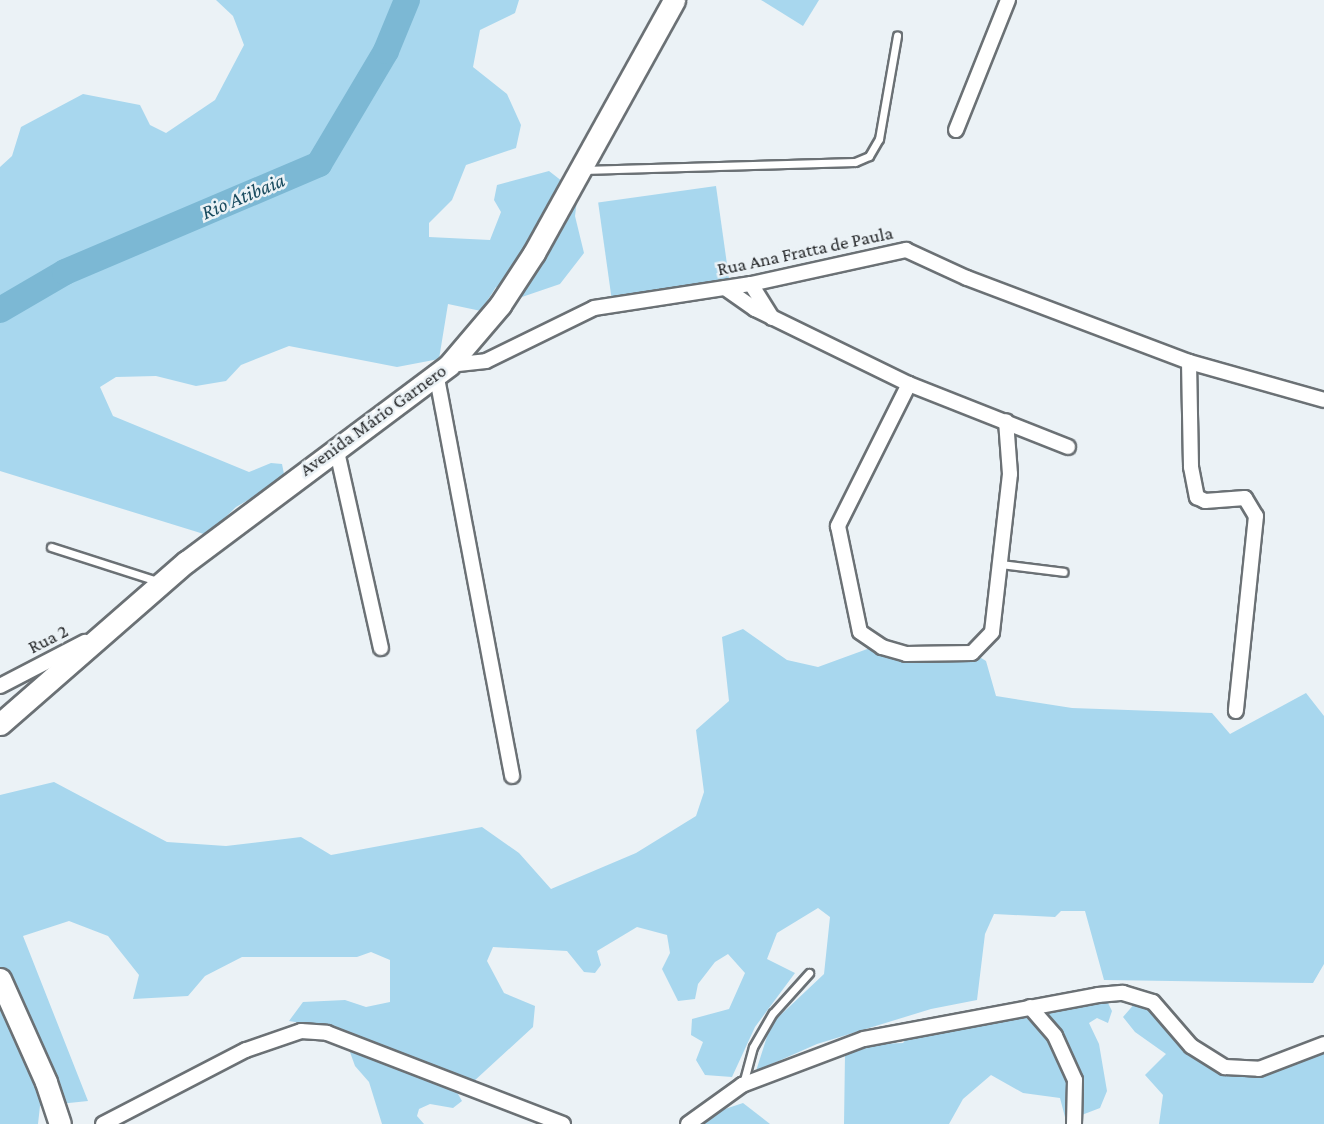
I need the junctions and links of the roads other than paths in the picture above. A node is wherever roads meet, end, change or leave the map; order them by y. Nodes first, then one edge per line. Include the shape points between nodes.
1 (674, 0) edge
2 (1008, 0) edge
3 (897, 36) dead end
4 (956, 130) dead end
5 (580, 170) junction
6 (751, 284) junction
7 (725, 288) junction
8 (772, 318) junction
9 (1189, 362) junction
10 (443, 372) junction
11 (909, 384) junction
12 (1324, 400) edge
13 (1006, 421) junction
14 (336, 447) junction
15 (1068, 447) dead end
16 (51, 547) dead end
17 (1000, 564) junction
18 (1064, 572) dead end
19 (164, 583) junction
20 (114, 627) junction
21 (382, 648) dead end
22 (0, 686) edge
23 (1236, 710) dead end
24 (0, 724) edge
25 (512, 776) dead end
26 (809, 973) dead end
27 (0, 979) edge
28 (1030, 1007) junction
29 (1324, 1044) edge
30 (742, 1086) junction
31 (60, 1124) edge
32 (103, 1124) edge
33 (563, 1124) edge
34 (688, 1124) edge
35 (1074, 1124) edge

1 - 5 main road, Avenida Mário Garnero
2 - 4 street
3 - 5 lane via 879,139 869,156 855,162
5 - 10 main road, Avenida Mário Garnero via 500,305
6 - 7 street, Rua Ana Fratta de Paula
6 - 8 street
6 - 9 street, Rua Ana Fratta de Paula via 906,250 967,278
7 - 8 street
7 - 10 street, Rua Ana Fratta de Paula via 594,308 486,361
8 - 11 street
9 - 12 street, Rua Ana Fratta de Paula
9 - 23 street via 1197,497 1205,501 1245,498 1256,516
10 - 14 main road, Avenida Mário Garnero
10 - 25 street
11 - 13 street
11 - 17 street via 838,526 860,632 881,647 906,654 972,653 992,632
13 - 15 street
13 - 17 street via 1010,474
14 - 19 main road, Avenida Mário Garnero
14 - 21 street
16 - 19 lane
17 - 18 lane
19 - 20 main road, Avenida Mário Garnero
20 - 22 street, Rua 2
20 - 24 main road, Avenida Mário Garnero
26 - 30 lane via 773,1013 752,1046
27 - 31 main road
28 - 29 street via 1098,995 1139,995 1153,1002 1191,1046 1213,1062 1237,1069 1269,1066
28 - 30 street via 887,1033
28 - 35 street via 1055,1036 1075,1080
30 - 34 street
32 - 33 street via 246,1050 301,1031 327,1033

